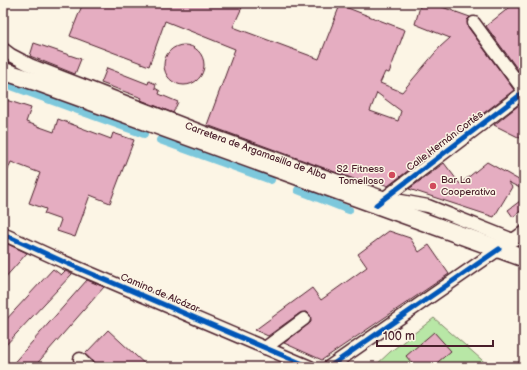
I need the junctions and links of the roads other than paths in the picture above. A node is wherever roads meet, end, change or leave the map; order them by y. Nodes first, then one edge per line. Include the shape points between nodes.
1 (474, 23) dead end
2 (3, 49) edge
3 (3, 61) edge
4 (3, 71) edge
5 (40, 83) junction
6 (524, 91) edge
7 (381, 201) junction
8 (524, 232) edge
9 (3, 234) edge
10 (499, 250) junction
11 (523, 257) edge
12 (304, 319) dead end
13 (265, 348) junction
14 (310, 367) edge
15 (329, 367) edge

1 - 6 street, Calle Hernán Cortés
2 - 7 street, Carretera de Argamasilla de Alba via 30,65
3 - 5 highway
4 - 5 highway
5 - 7 highway, Carretera de Argamasilla de Alba
6 - 7 street, Calle Hernán Cortés
7 - 8 street, Carretera de Argamasilla de Alba via 428,206 513,240
7 - 10 highway, Carretera de Argamasilla de Alba
9 - 13 street, Camino de Alcázar
10 - 11 highway, Carretera de Argamasilla de Alba
10 - 15 street
12 - 13 street
13 - 14 street, Camino de Alcázar

